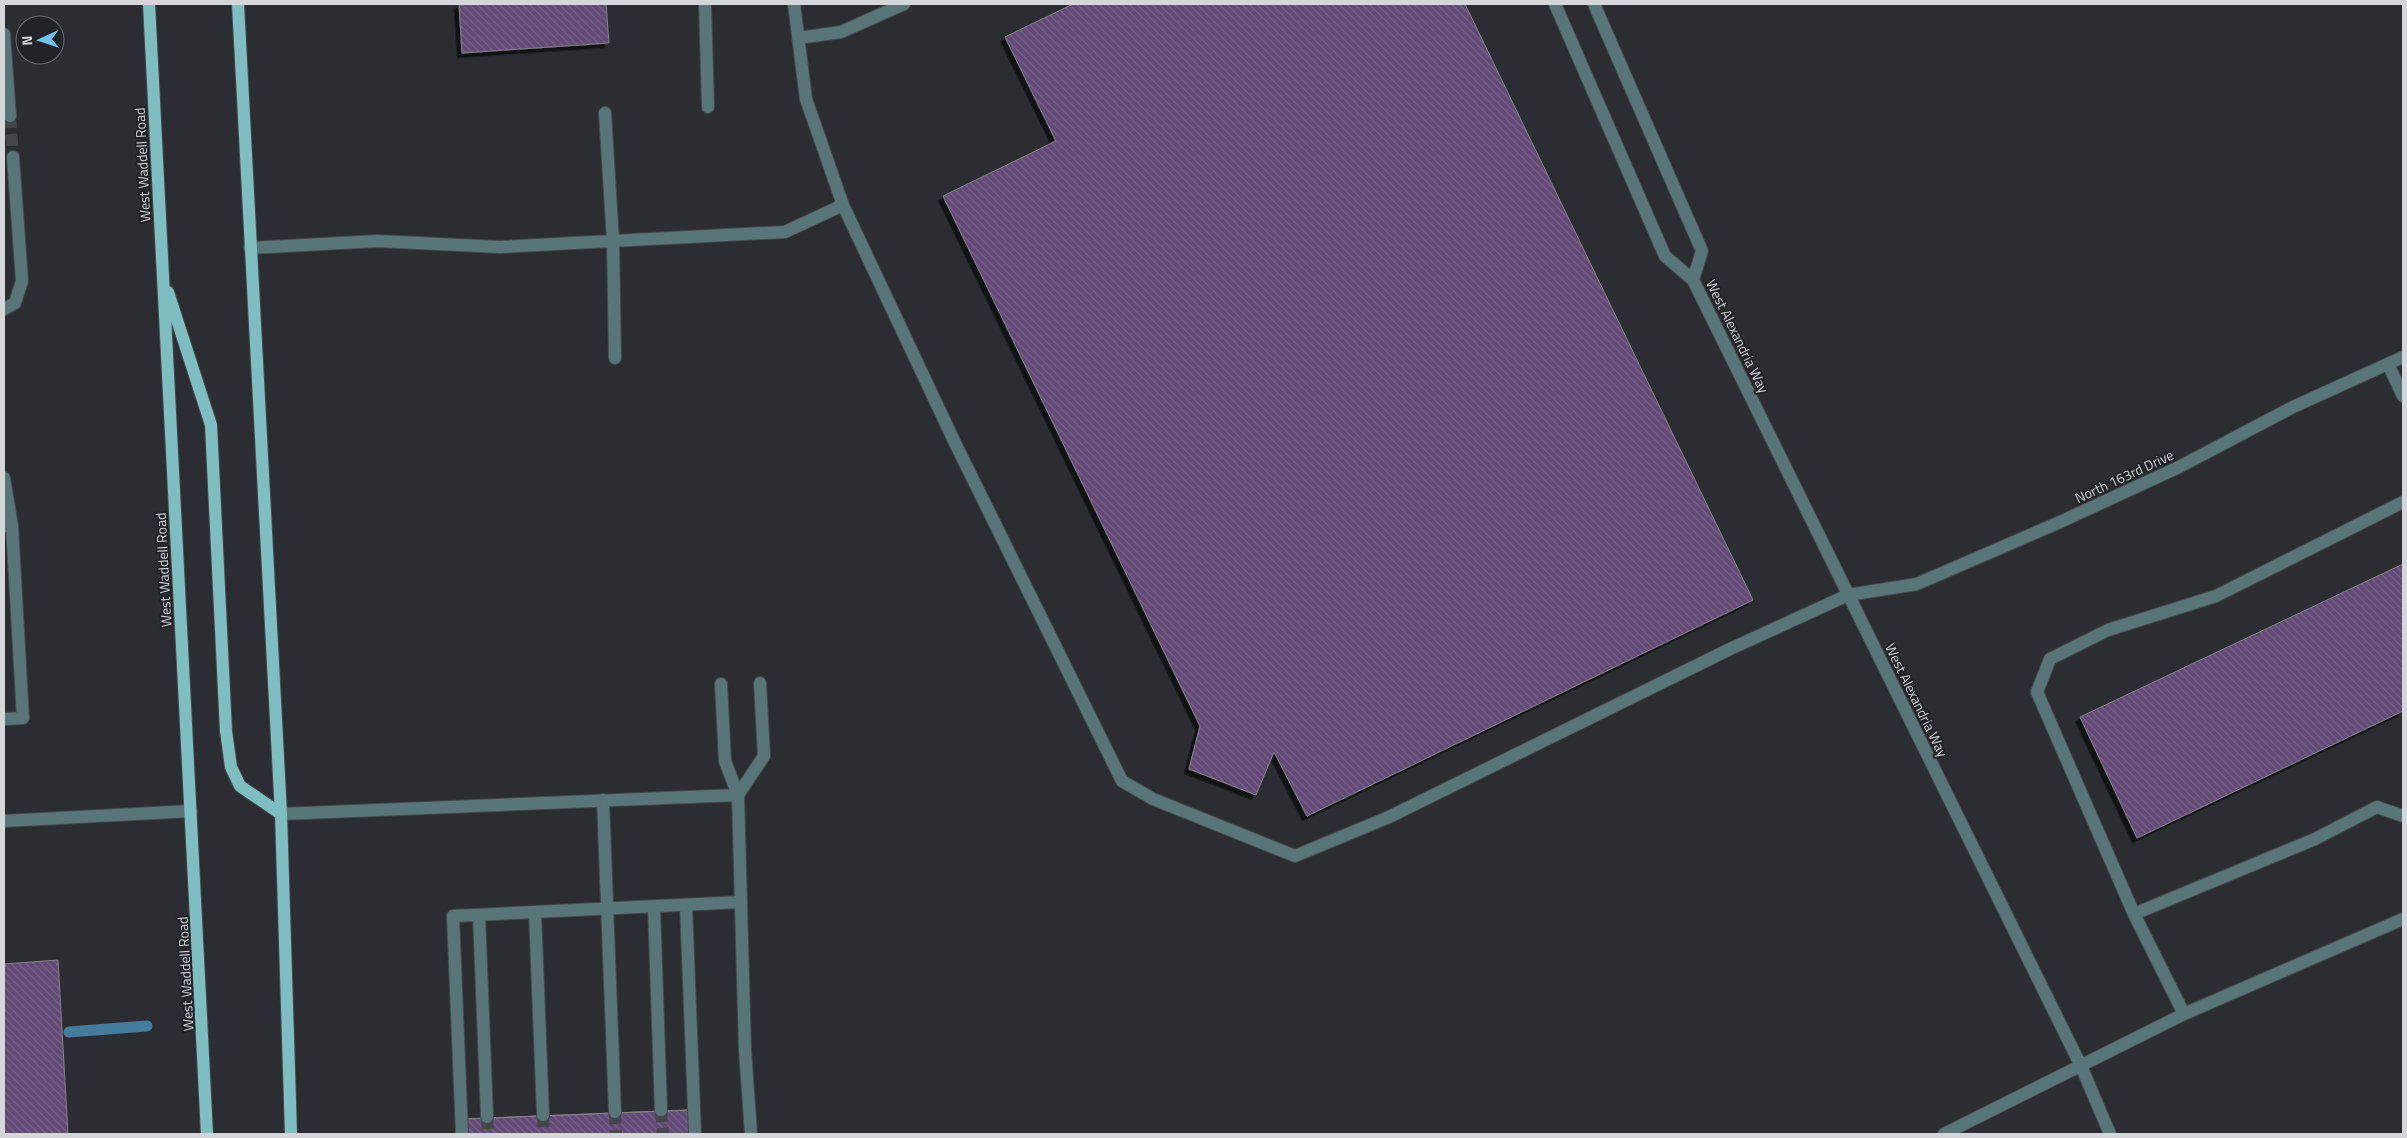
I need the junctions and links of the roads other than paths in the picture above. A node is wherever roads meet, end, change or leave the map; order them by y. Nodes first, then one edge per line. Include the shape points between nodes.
1 (149, 4) edge
2 (238, 4) edge
3 (705, 4) edge
4 (794, 4) edge
5 (904, 4) edge
6 (1555, 4) edge
7 (1594, 4) edge
8 (4, 34) edge
9 (798, 38) junction
10 (708, 108) dead end
11 (605, 113) dead end
12 (10, 116) tunnel mouth
13 (13, 158) tunnel mouth
14 (843, 205) junction
15 (613, 241) junction
16 (250, 248) junction
17 (163, 276) junction
18 (1694, 280) junction
19 (4, 309) edge
20 (2403, 357) edge
21 (615, 358) dead end
22 (2388, 364) junction
23 (2403, 396) edge
24 (4, 478) edge
25 (2403, 502) edge
26 (8, 526) edge
27 (1848, 595) junction
28 (760, 683) dead end
29 (721, 684) dead end
30 (4, 719) edge
31 (738, 795) junction
32 (604, 800) junction
33 (191, 811) junction
34 (280, 814) junction
35 (2403, 816) edge
36 (4, 821) edge
37 (741, 902) junction
38 (686, 906) junction
39 (654, 907) junction
40 (609, 909) junction
41 (535, 912) junction
42 (2134, 914) junction
43 (479, 915) junction
44 (2403, 919) edge
45 (2184, 1014) junction
46 (2081, 1066) junction
47 (662, 1110) tunnel mouth
48 (615, 1112) tunnel mouth
49 (543, 1115) tunnel mouth
50 (487, 1117) tunnel mouth
51 (207, 1134) edge
52 (291, 1134) edge
53 (462, 1134) edge
54 (695, 1134) edge
55 (751, 1134) edge
56 (1944, 1134) edge
57 (2110, 1134) edge

1 - 17 main road, West Waddell Road
2 - 16 main road
3 - 10 street
4 - 9 street, North 163rd Drive
5 - 9 street via 842,32
6 - 18 street, West Alexandria Way via 1666,256
7 - 18 street, West Alexandria Way via 1702,251
8 - 12 street
9 - 14 street, North 163rd Drive via 806,99
11 - 15 street
13 - 19 street via 22,281 15,303
14 - 15 street via 785,232
14 - 27 street, North 163rd Drive via 1122,781 1153,799 1255,842 1296,856 1335,840 1389,817 1730,649
15 - 16 street via 500,246 377,241
15 - 21 street
16 - 34 main road
17 - 33 main road, West Waddell Road
17 - 34 main road via 211,425 226,731 231,767 240,786
18 - 27 street, West Alexandria Way
20 - 22 street, North 163rd Drive
22 - 23 street
22 - 27 street, North 163rd Drive via 2293,407 2179,467 1917,584
24 - 26 street
25 - 42 street via 2216,596 2108,630 2050,659 2037,692
26 - 30 street via 24,718
27 - 46 street, West Alexandria Way
28 - 31 street via 764,756
29 - 31 street via 725,761
31 - 32 street
31 - 37 street
32 - 34 street
32 - 40 street
33 - 36 street
33 - 51 main road, West Waddell Road
34 - 52 main road
35 - 42 street via 2377,808 2315,839
37 - 38 street
37 - 55 street
38 - 39 street
38 - 54 street
39 - 40 street
39 - 47 street
40 - 41 street
40 - 48 street
41 - 43 street
41 - 49 street
42 - 45 street
43 - 50 street
43 - 53 street via 453,916
44 - 45 street
45 - 46 street
46 - 56 street
46 - 57 street, West Alexandria Way

